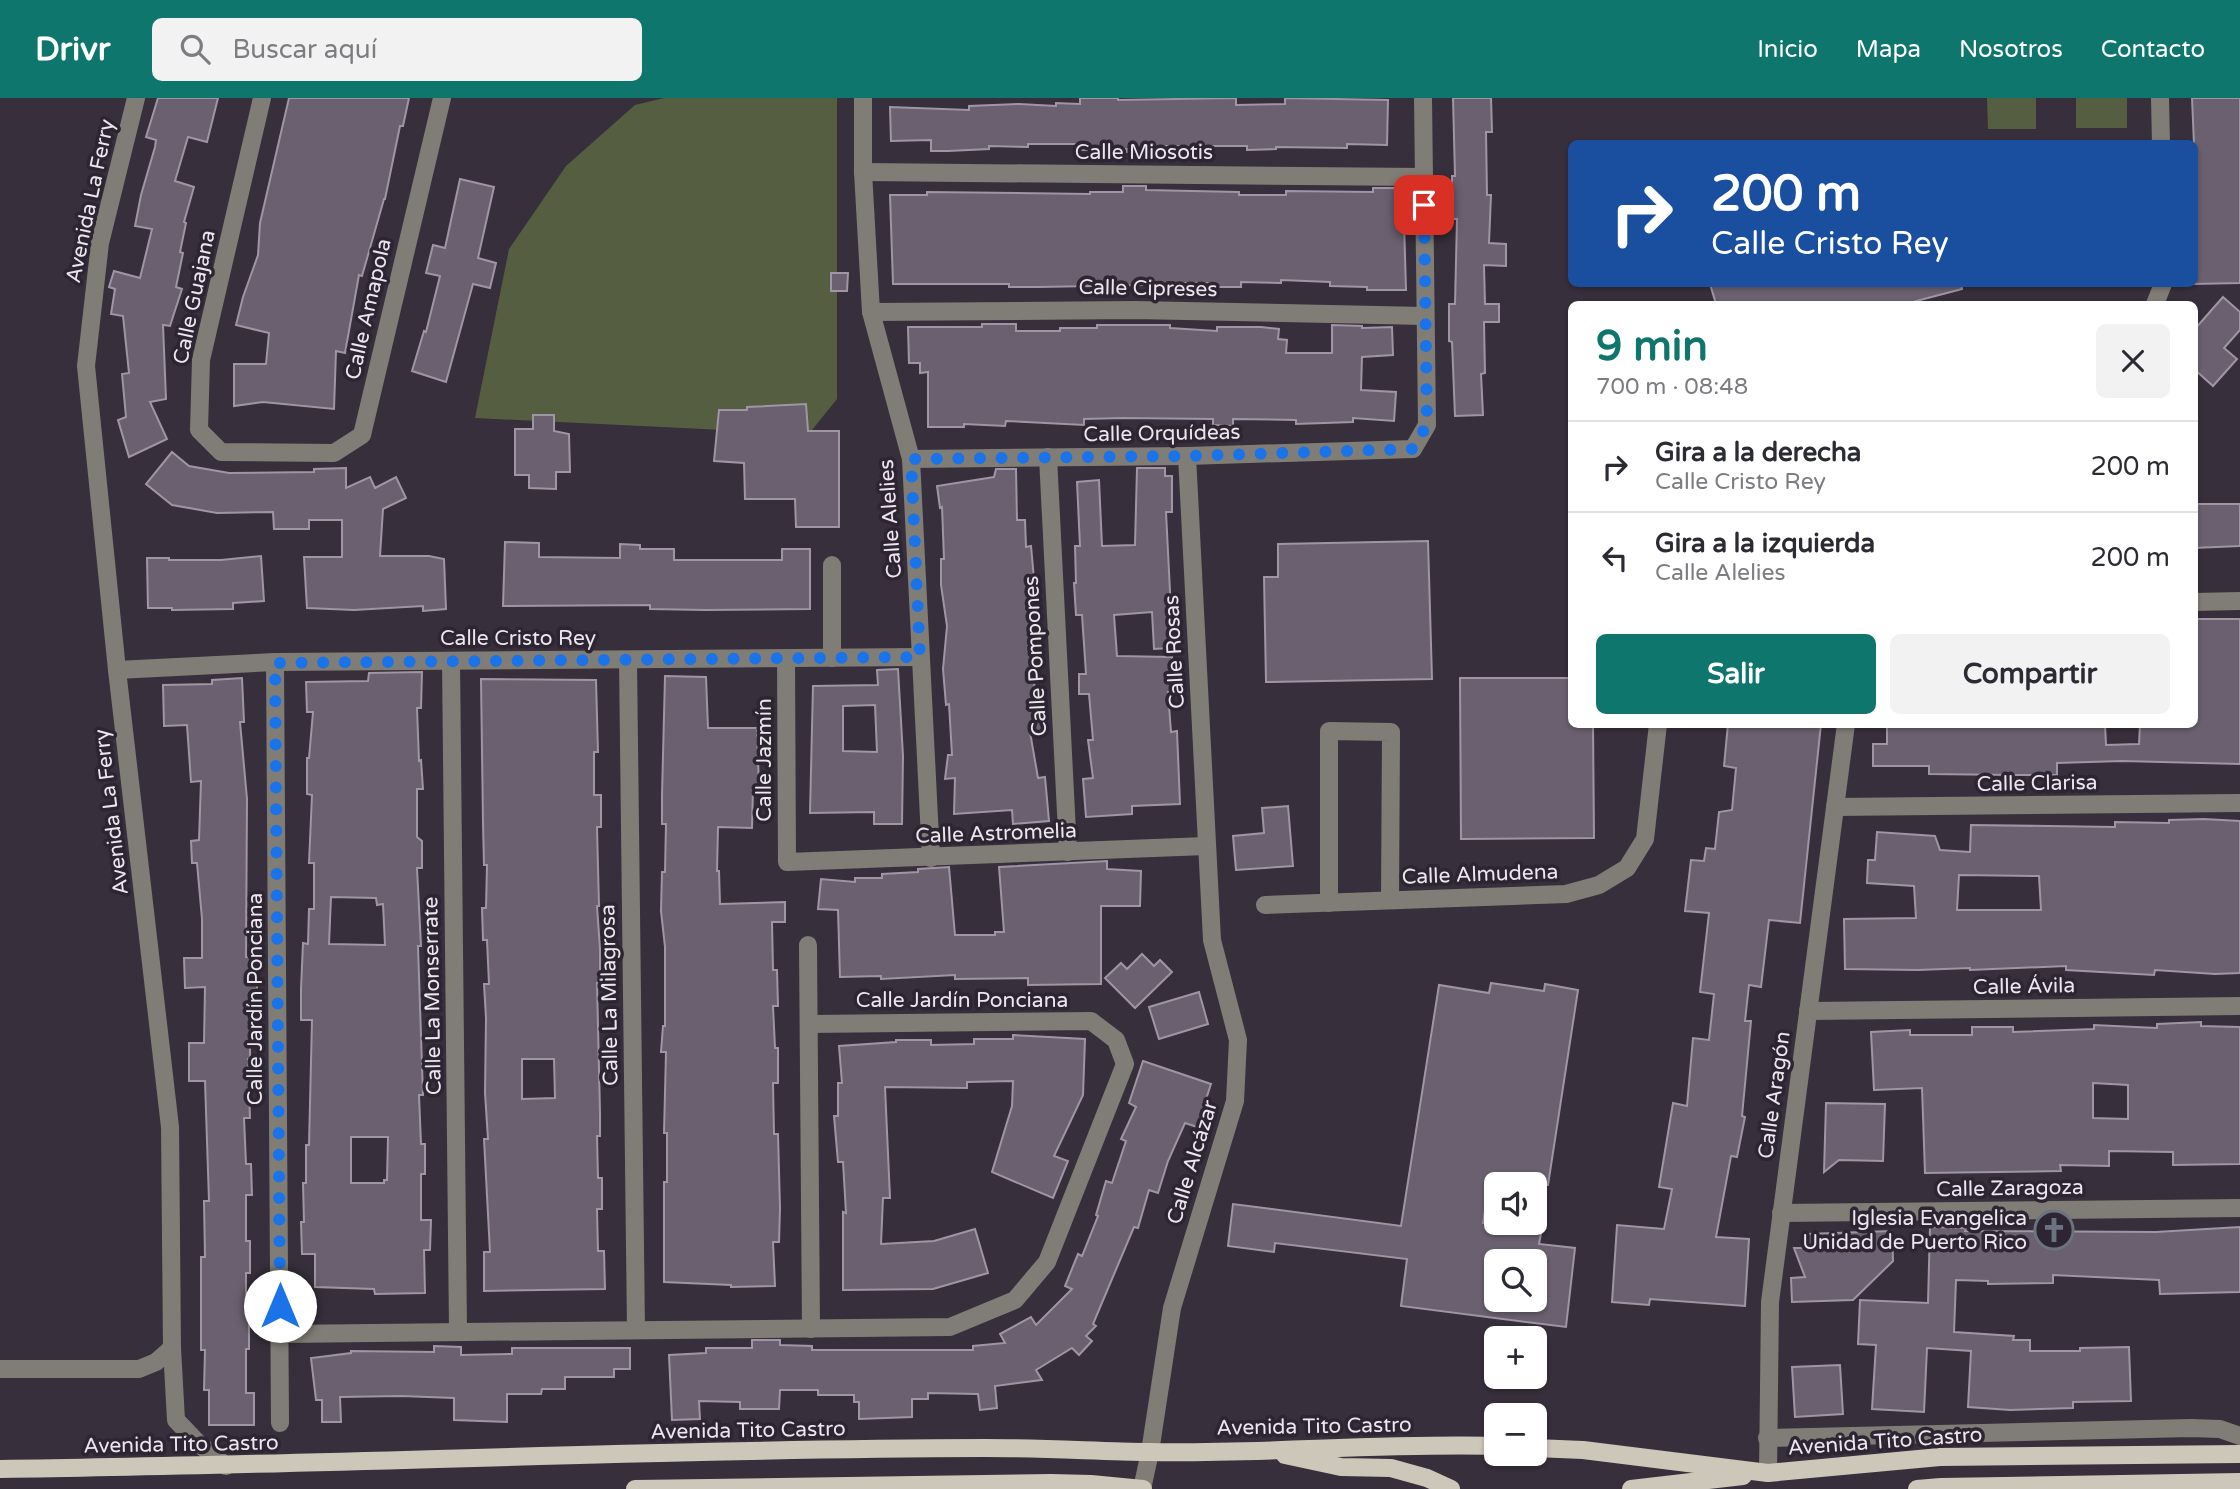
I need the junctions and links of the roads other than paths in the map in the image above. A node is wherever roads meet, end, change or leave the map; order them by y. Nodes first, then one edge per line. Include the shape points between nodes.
1 (136, 98) edge
2 (262, 98) edge
3 (442, 98) edge
4 (863, 98) edge
5 (1423, 98) edge
6 (2160, 98) edge
7 (2161, 140) edge
8 (863, 172) junction
9 (1424, 177) junction
10 (871, 312) junction
11 (1425, 316) junction
12 (270, 453) joint
13 (1187, 456) junction
14 (1048, 457) junction
15 (911, 459) junction
16 (832, 565) dead end
17 (2240, 601) edge
18 (2198, 602) edge
19 (920, 657) junction
20 (786, 658) junction
21 (832, 658) junction
22 (628, 660) junction
23 (451, 661) junction
24 (275, 663) junction
25 (117, 670) junction
26 (1658, 728) edge
27 (1845, 728) edge
28 (2240, 803) edge
29 (1835, 807) junction
30 (1206, 846) junction
31 (1068, 852) junction
32 (931, 858) junction
33 (787, 862) joint
34 (1390, 900) junction
35 (1329, 903) junction
36 (1265, 905) dead end
37 (808, 945) dead end
38 (2240, 1006) edge
39 (1808, 1011) junction
40 (809, 1024) junction
41 (2240, 1208) edge
42 (1781, 1213) junction
43 (811, 1328) junction
44 (635, 1330) junction
45 (458, 1331) junction
46 (281, 1334) junction
47 (172, 1348) junction
48 (0, 1369) edge
49 (280, 1423) dead end
50 (2240, 1436) edge
51 (1767, 1438) junction
52 (1484, 1446) edge
53 (1547, 1448) edge
54 (1266, 1450) junction
55 (1150, 1452) junction
56 (2240, 1454) edge
57 (226, 1466) junction
58 (0, 1469) edge
59 (1768, 1473) junction
60 (2240, 1482) edge
61 (733, 1488) edge
62 (1946, 1488) edge
63 (635, 1489) edge
64 (1142, 1489) edge
65 (1451, 1489) edge
66 (1631, 1489) edge
67 (1917, 1489) edge

1 - 25 street, Avenida La Ferry via 100,243 86,366
2 - 12 street, Calle Guajana via 201,360 199,430 221,452
3 - 12 street, Calle Amapola via 362,435 334,453
4 - 8 street, Calle Alelies
5 - 9 street
6 - 7 street
8 - 9 street, Calle Miosotis
8 - 10 street, Calle Alelies
9 - 11 street
10 - 11 street, Calle Cipreses via 1122,309
10 - 15 street, Calle Alelies
11 - 13 street, Calle Orquídeas via 1427,425 1413,449
13 - 14 street, Calle Orquídeas
13 - 30 street, Calle Rosas
14 - 15 street, Calle Orquídeas
14 - 31 street, Calle Pompones
15 - 19 street, Calle Alelies
16 - 21 street
17 - 18 street
19 - 21 street, Calle Cristo Rey
19 - 32 street, Calle Alelies
20 - 21 street, Calle Cristo Rey
20 - 22 street, Calle Cristo Rey
20 - 33 street, Calle Jazmín
22 - 23 street, Calle Cristo Rey
22 - 44 street, Calle La Milagrosa
23 - 24 street, Calle Cristo Rey
23 - 45 street, Calle La Monserrate
24 - 25 street, Calle Cristo Rey
24 - 46 street, Calle Jardín Ponciana
25 - 47 street, Avenida La Ferry via 170,1127
26 - 34 street, Calle Almudena via 1645,839 1627,868 1599,885 1566,894
27 - 29 street, Calle Aragón
28 - 29 street, Calle Clarisa
29 - 39 street, Calle Aragón
30 - 31 street, Calle Astromelia
30 - 55 street, Calle Alcázar via 1212,940 1238,1040 1235,1101 1172,1308
31 - 32 street, Calle Astromelia
32 - 33 street, Calle Astromelia
34 - 35 street, Calle Almudena
34 - 35 street via 1391,733 1329,731
35 - 36 street, Calle Almudena
37 - 40 street
38 - 39 street, Calle Ávila
39 - 42 street, Calle Aragón
40 - 43 street
40 - 43 street, Calle Jardín Ponciana via 1091,1021 1116,1040 1125,1064 1047,1262 1015,1300 950,1327
41 - 42 street, Calle Zaragoza
42 - 51 street, Calle Aragón via 1770,1302
43 - 44 street, Calle Jardín Ponciana
44 - 45 street, Calle Jardín Ponciana
45 - 46 street, Calle Jardín Ponciana
46 - 49 street, Calle Jardín Ponciana
47 - 48 street via 139,1369
47 - 57 street, Avenida La Ferry via 177,1420
50 - 51 street via 2220,1429 2191,1428
51 - 59 street, Calle Aragón
52 - 54 main road, Avenida Tito Castro
53 - 59 main road, Avenida Tito Castro
54 - 55 main road, Avenida Tito Castro
54 - 65 main road via 1341,1468 1391,1468
55 - 57 main road, Avenida Tito Castro via 954,1449
55 - 64 street, Calle Alcázar
56 - 59 main road, Avenida Tito Castro via 1940,1457
57 - 58 main road, Avenida Tito Castro
59 - 66 main road
60 - 62 main road
61 - 63 main road
61 - 64 main road via 1051,1483
62 - 67 main road

